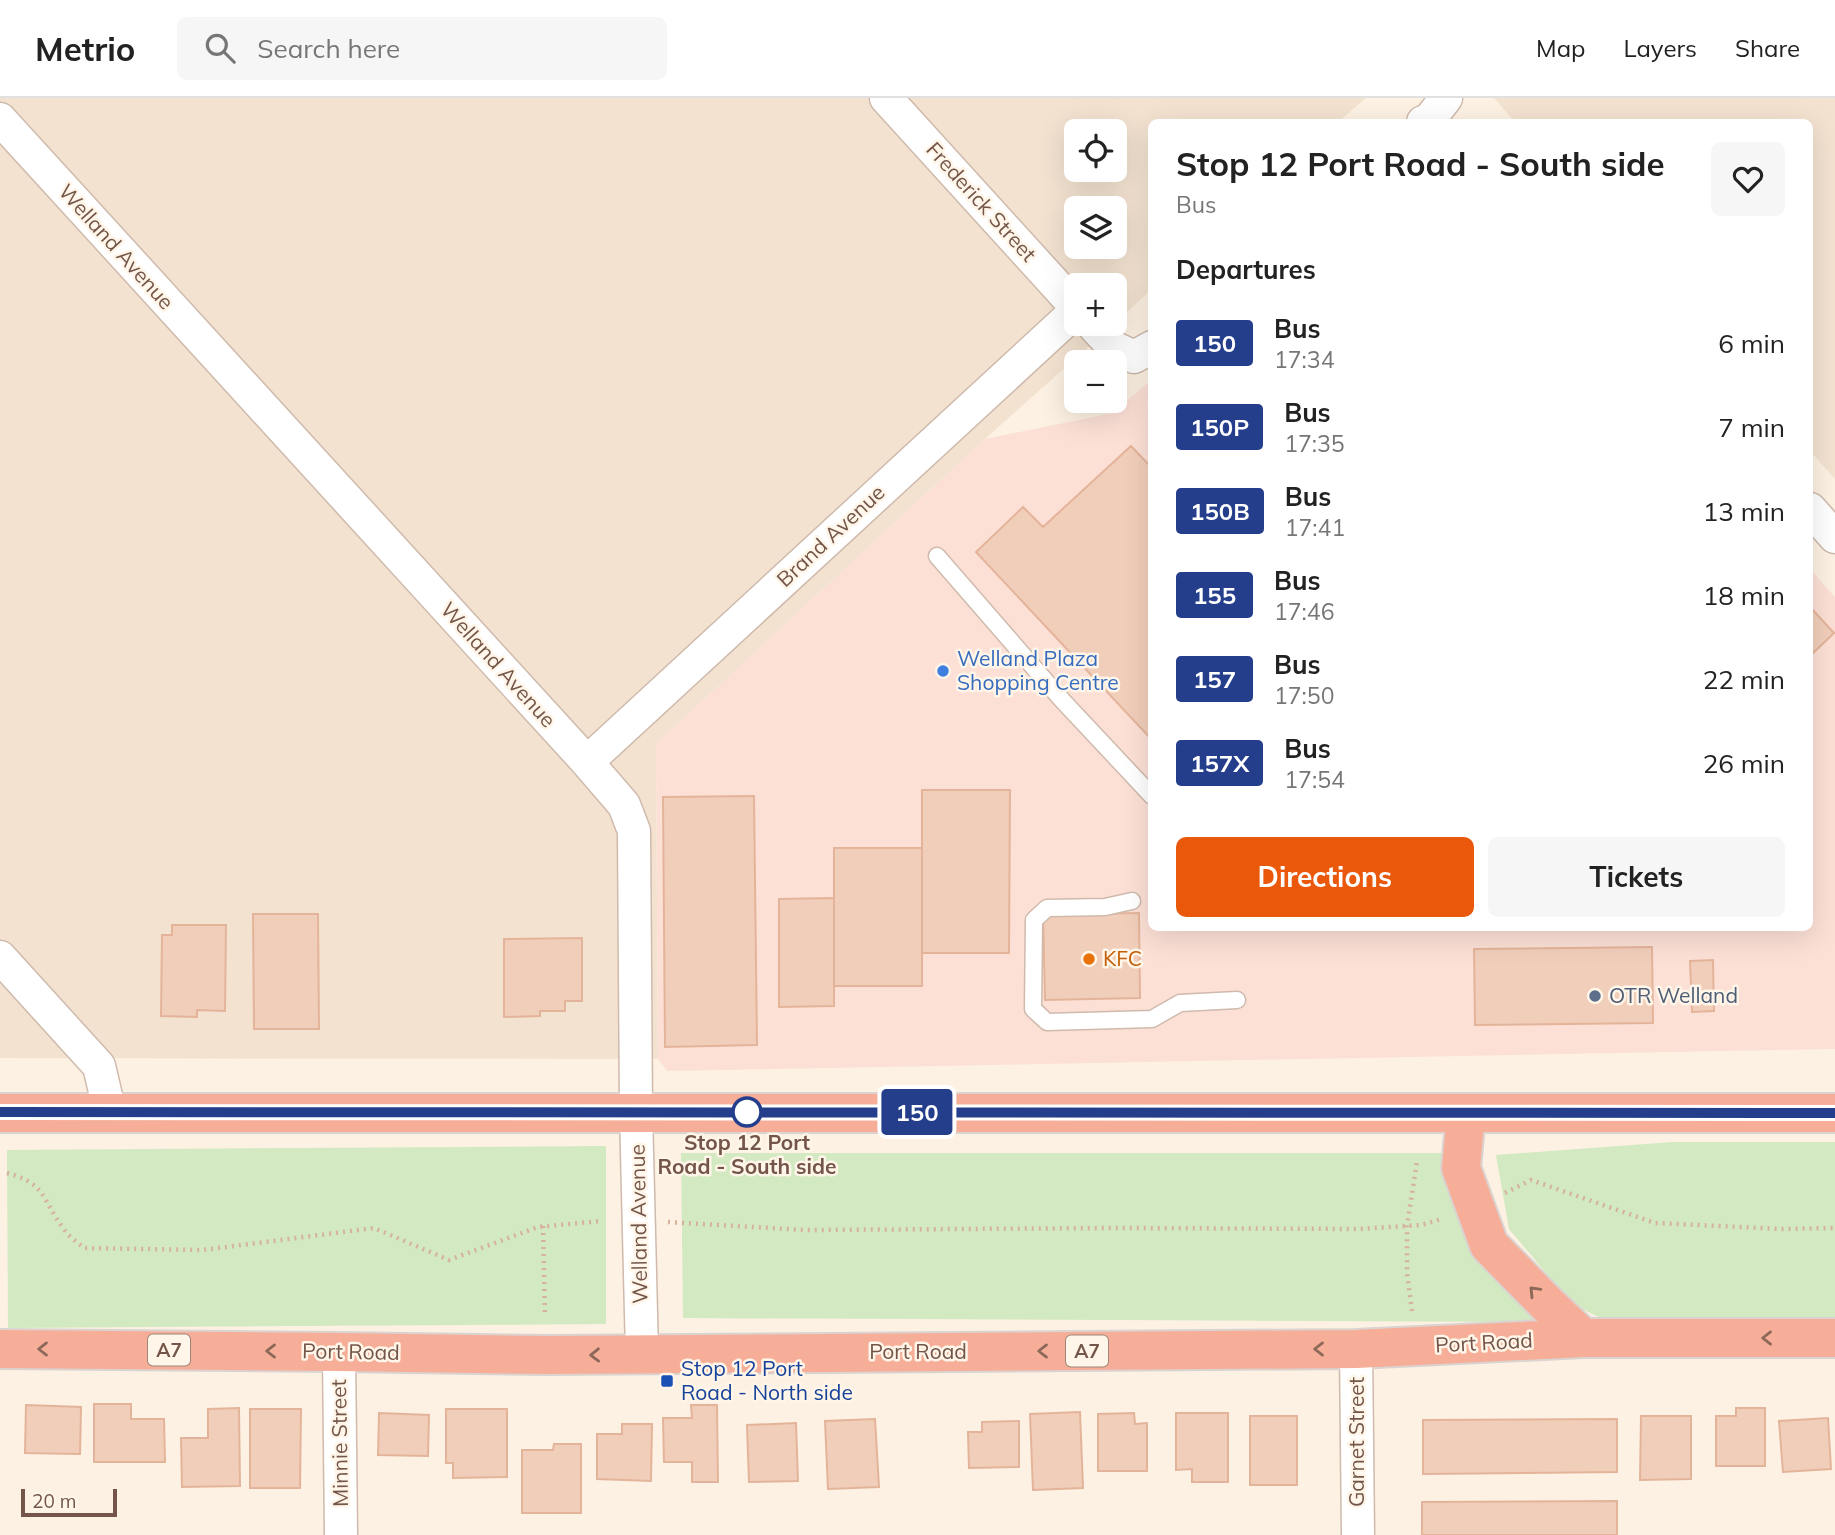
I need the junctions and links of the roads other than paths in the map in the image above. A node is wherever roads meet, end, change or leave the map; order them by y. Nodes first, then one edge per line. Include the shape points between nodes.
1 (886, 98) edge
2 (0, 119) edge
3 (1064, 296) edge
4 (1064, 320) edge
5 (1102, 336) edge
6 (1148, 349) edge
7 (1813, 512) edge
8 (1835, 537) edge
9 (937, 556) dead end
10 (587, 762) junction
11 (1148, 792) edge
12 (1132, 901) dead end
13 (0, 957) edge
14 (1237, 1000) dead end
15 (0, 1112) edge
16 (636, 1112) junction
17 (110, 1113) junction
18 (1466, 1113) junction
19 (1835, 1113) edge
20 (1583, 1338) junction
21 (1835, 1338) edge
22 (0, 1349) edge
23 (1356, 1349) junction
24 (339, 1352) junction
25 (642, 1354) junction
26 (341, 1535) edge
27 (1357, 1535) edge

1 - 3 street, Frederick Street
2 - 10 street, Welland Avenue
4 - 10 street, Brand Avenue
5 - 6 street via 1112,347 1134,357
7 - 8 street
9 - 11 lane
10 - 16 street, Welland Avenue via 624,805 634,831
12 - 14 lane via 1105,907 1047,908 1034,920 1033,1009 1047,1022 1152,1019 1180,1003
13 - 17 street via 100,1066
15 - 17 highway
16 - 17 highway
16 - 18 highway
16 - 25 street, Welland Avenue
18 - 19 highway
20 -> 18 highway via 1489,1245 1461,1168
21 -> 20 highway, Port Road / A7
20 - 23 highway, Port Road / A7
24 -> 22 highway, Port Road / A7
23 -> 25 highway, Port Road / A7
23 - 27 street, Garnet Street
25 -> 24 highway, Port Road / A7
24 - 26 street, Minnie Street

